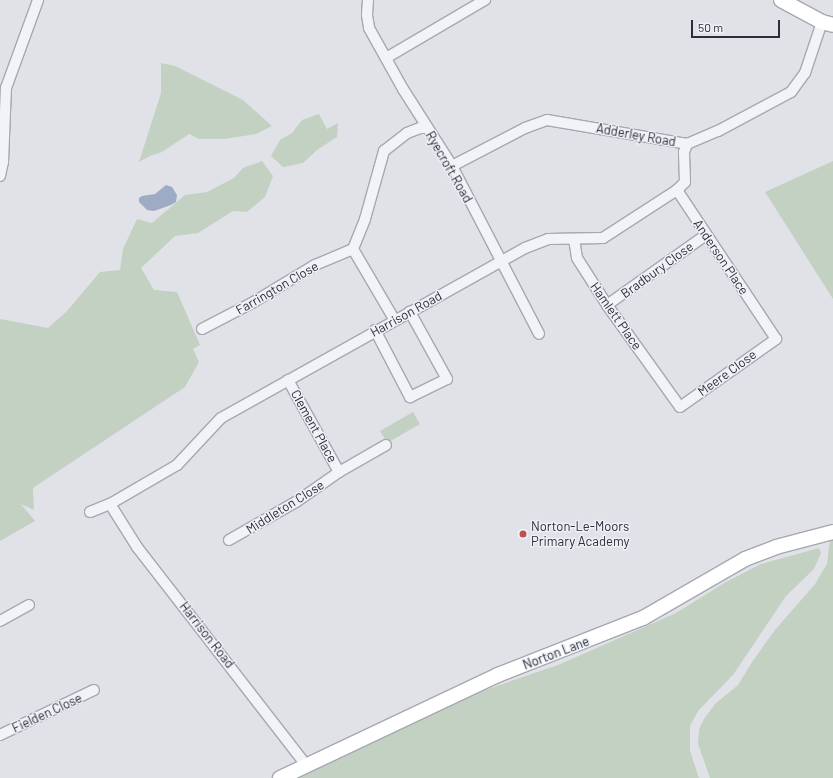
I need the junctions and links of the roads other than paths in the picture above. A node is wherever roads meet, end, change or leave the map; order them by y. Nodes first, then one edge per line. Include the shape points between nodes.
1 (38, 0) edge
2 (368, 0) edge
3 (485, 0) edge
4 (781, 0) edge
5 (828, 24) edge
6 (386, 58) junction
7 (427, 128) junction
8 (686, 144) junction
9 (452, 166) junction
10 (0, 176) edge
11 (677, 190) junction
12 (706, 235) junction
13 (574, 239) junction
14 (353, 249) junction
15 (501, 261) junction
16 (607, 306) junction
17 (410, 312) junction
18 (394, 319) junction
19 (765, 323) joint
20 (202, 329) dead end
21 (375, 330) junction
22 (539, 334) dead end
23 (288, 380) junction
24 (668, 390) joint
25 (386, 445) dead end
26 (339, 472) junction
27 (110, 504) junction
28 (90, 512) dead end
29 (833, 532) edge
30 (229, 540) dead end
31 (29, 605) dead end
32 (0, 621) edge
33 (94, 690) dead end
34 (0, 735) edge
35 (306, 765) junction
36 (280, 778) edge

1 - 10 street via 6,88 3,162
2 - 6 street, Ryecroft Road via 369,28
3 - 6 street
4 - 5 street
5 - 8 street, Adderley Road via 805,73 791,92 718,131
6 - 7 street, Ryecroft Road
7 - 9 street, Ryecroft Road
7 - 14 street via 407,132 384,151
8 - 9 street, Adderley Road via 547,120 525,128
8 - 11 street via 685,182
9 - 15 street, Ryecroft Road
11 - 12 street, Anderson Place
11 - 13 street, Harrison Road via 603,238
12 - 16 street, Bradbury Close
12 - 19 street, Anderson Place
13 - 15 street, Harrison Road via 548,239
13 - 16 street, Hamlett Place via 577,258
14 - 18 street
14 - 20 street, Farrington Close via 315,265 252,303
15 - 17 street, Harrison Road
15 - 22 street, Ryecroft Road
16 - 24 street, Hamlett Place
17 - 18 street, Harrison Road
17 - 21 street via 447,379 410,397
18 - 21 street, Harrison Road
19 - 24 street, Meere Close via 776,339 683,405 680,407
21 - 23 street, Harrison Road
23 - 26 street, Clement Place
23 - 27 street, Harrison Road via 221,418 177,465
25 - 26 street, Middleton Close
26 - 30 street, Middleton Close via 296,502
27 - 28 street, Harrison Road
27 - 35 street, Harrison Road via 137,547
29 - 35 street, Norton Lane via 776,547 745,559 643,618 498,675
31 - 32 street
33 - 34 street, Fielden Close
35 - 36 street, Norton Lane

